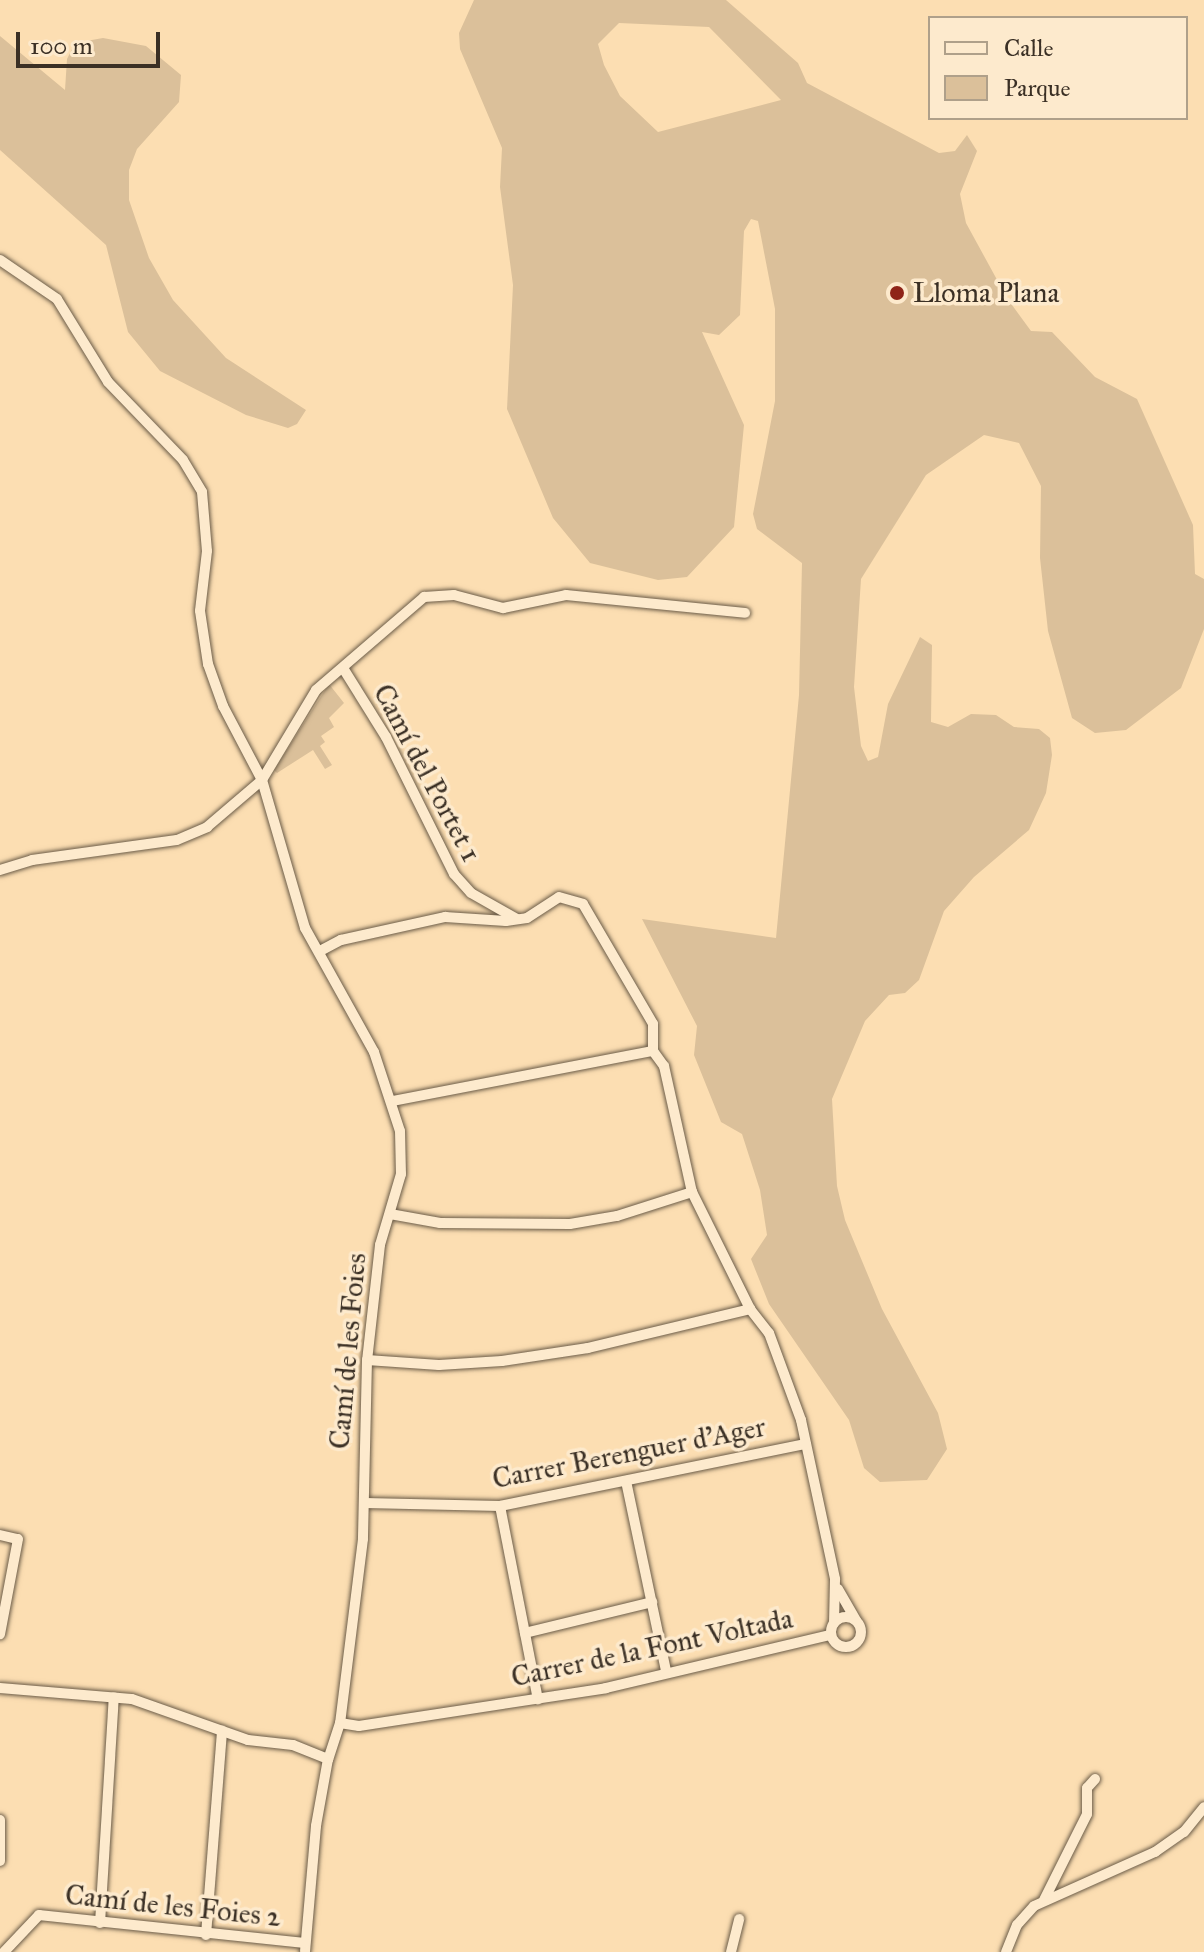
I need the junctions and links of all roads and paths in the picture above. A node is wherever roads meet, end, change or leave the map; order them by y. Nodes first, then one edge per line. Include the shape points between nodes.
1 (0, 260) edge
2 (745, 613) dead end
3 (343, 668) junction
4 (262, 780) junction
5 (0, 870) edge
6 (517, 919) junction
7 (320, 951) junction
8 (653, 1051) junction
9 (393, 1101) junction
10 (692, 1192) junction
11 (390, 1214) junction
12 (750, 1309) junction
13 (367, 1360) junction
14 (806, 1444) junction
15 (626, 1481) junction
16 (365, 1503) junction
17 (500, 1506) junction
18 (0, 1535) edge
19 (835, 1579) junction
20 (652, 1602) junction
21 (856, 1620) junction
22 (834, 1623) junction
23 (525, 1633) junction
24 (0, 1634) edge
25 (831, 1635) junction
26 (666, 1671) junction
27 (0, 1688) edge
28 (114, 1697) junction
29 (538, 1699) junction
30 (340, 1723) junction
31 (222, 1731) junction
32 (328, 1759) junction
33 (1095, 1779) dead end
34 (1204, 1807) edge
35 (0, 1820) edge
36 (0, 1861) edge
37 (1044, 1900) junction
38 (739, 1919) dead end
39 (100, 1923) junction
40 (206, 1935) junction
41 (305, 1948) edge
42 (4, 1952) edge
43 (731, 1952) edge
44 (1006, 1952) edge

1 - 4 street, Camí de les Foies via 57,299 108,382 192,471 207,518 200,611 205,649 223,706
2 - 3 street via 566,595 491,607 438,593 411,604
3 - 4 street via 307,701
3 - 6 street, Camí del Portet 1 via 386,737 454,874 471,893
4 - 5 street via 207,827 177,840 32,860
4 - 7 street, Camí de les Foies via 301,919
6 - 7 street via 445,917 341,940
6 - 8 street via 559,897 583,904 653,1024
7 - 9 street, Camí de les Foies via 374,1052
8 - 9 street
8 - 10 street via 664,1066
9 - 11 street, Camí de les Foies via 402,1160
10 - 11 street via 617,1216 570,1224 440,1223
10 - 12 street
11 - 13 street, Camí de les Foies via 380,1245
12 - 13 street via 588,1348 502,1361 439,1365
12 - 14 street via 769,1333
13 - 16 street, Camí de les Foies
14 - 15 street, Carrer Berenguer d'Ager
14 - 19 street
15 - 17 street, Carrer Berenguer d'Ager
15 - 20 street
16 - 17 street, Carrer Berenguer d'Ager
16 - 30 street, Camí de les Foies
17 - 23 street
18 - 24 street via 18,1539
19 - 21 street
19 - 22 street
20 - 23 street
20 - 26 street
21 - 22 street via 842,1617
21 - 25 street via 862,1635 857,1644 841,1647
22 - 25 street
23 - 29 street
25 - 26 street, Carrer de la Font Voltada
26 - 29 street, Carrer de la Font Voltada via 658,1677
27 - 28 street
28 - 31 street
28 - 39 street
29 - 30 street, Carrer de la Font Voltada via 359,1726
30 - 32 street, Camí de les Foies
31 - 32 street
31 - 40 street
32 - 41 street, Camí de les Foies
33 - 37 street via 1087,1788 1087,1814
34 - 37 street via 1184,1832 1155,1852
35 - 36 street
37 - 44 street via 1025,1913
38 - 43 street
39 - 40 street, Camí de les Foies 2
39 - 42 street, Camí de les Foies 2 via 39,1915
40 - 41 street, Camí de les Foies 2

